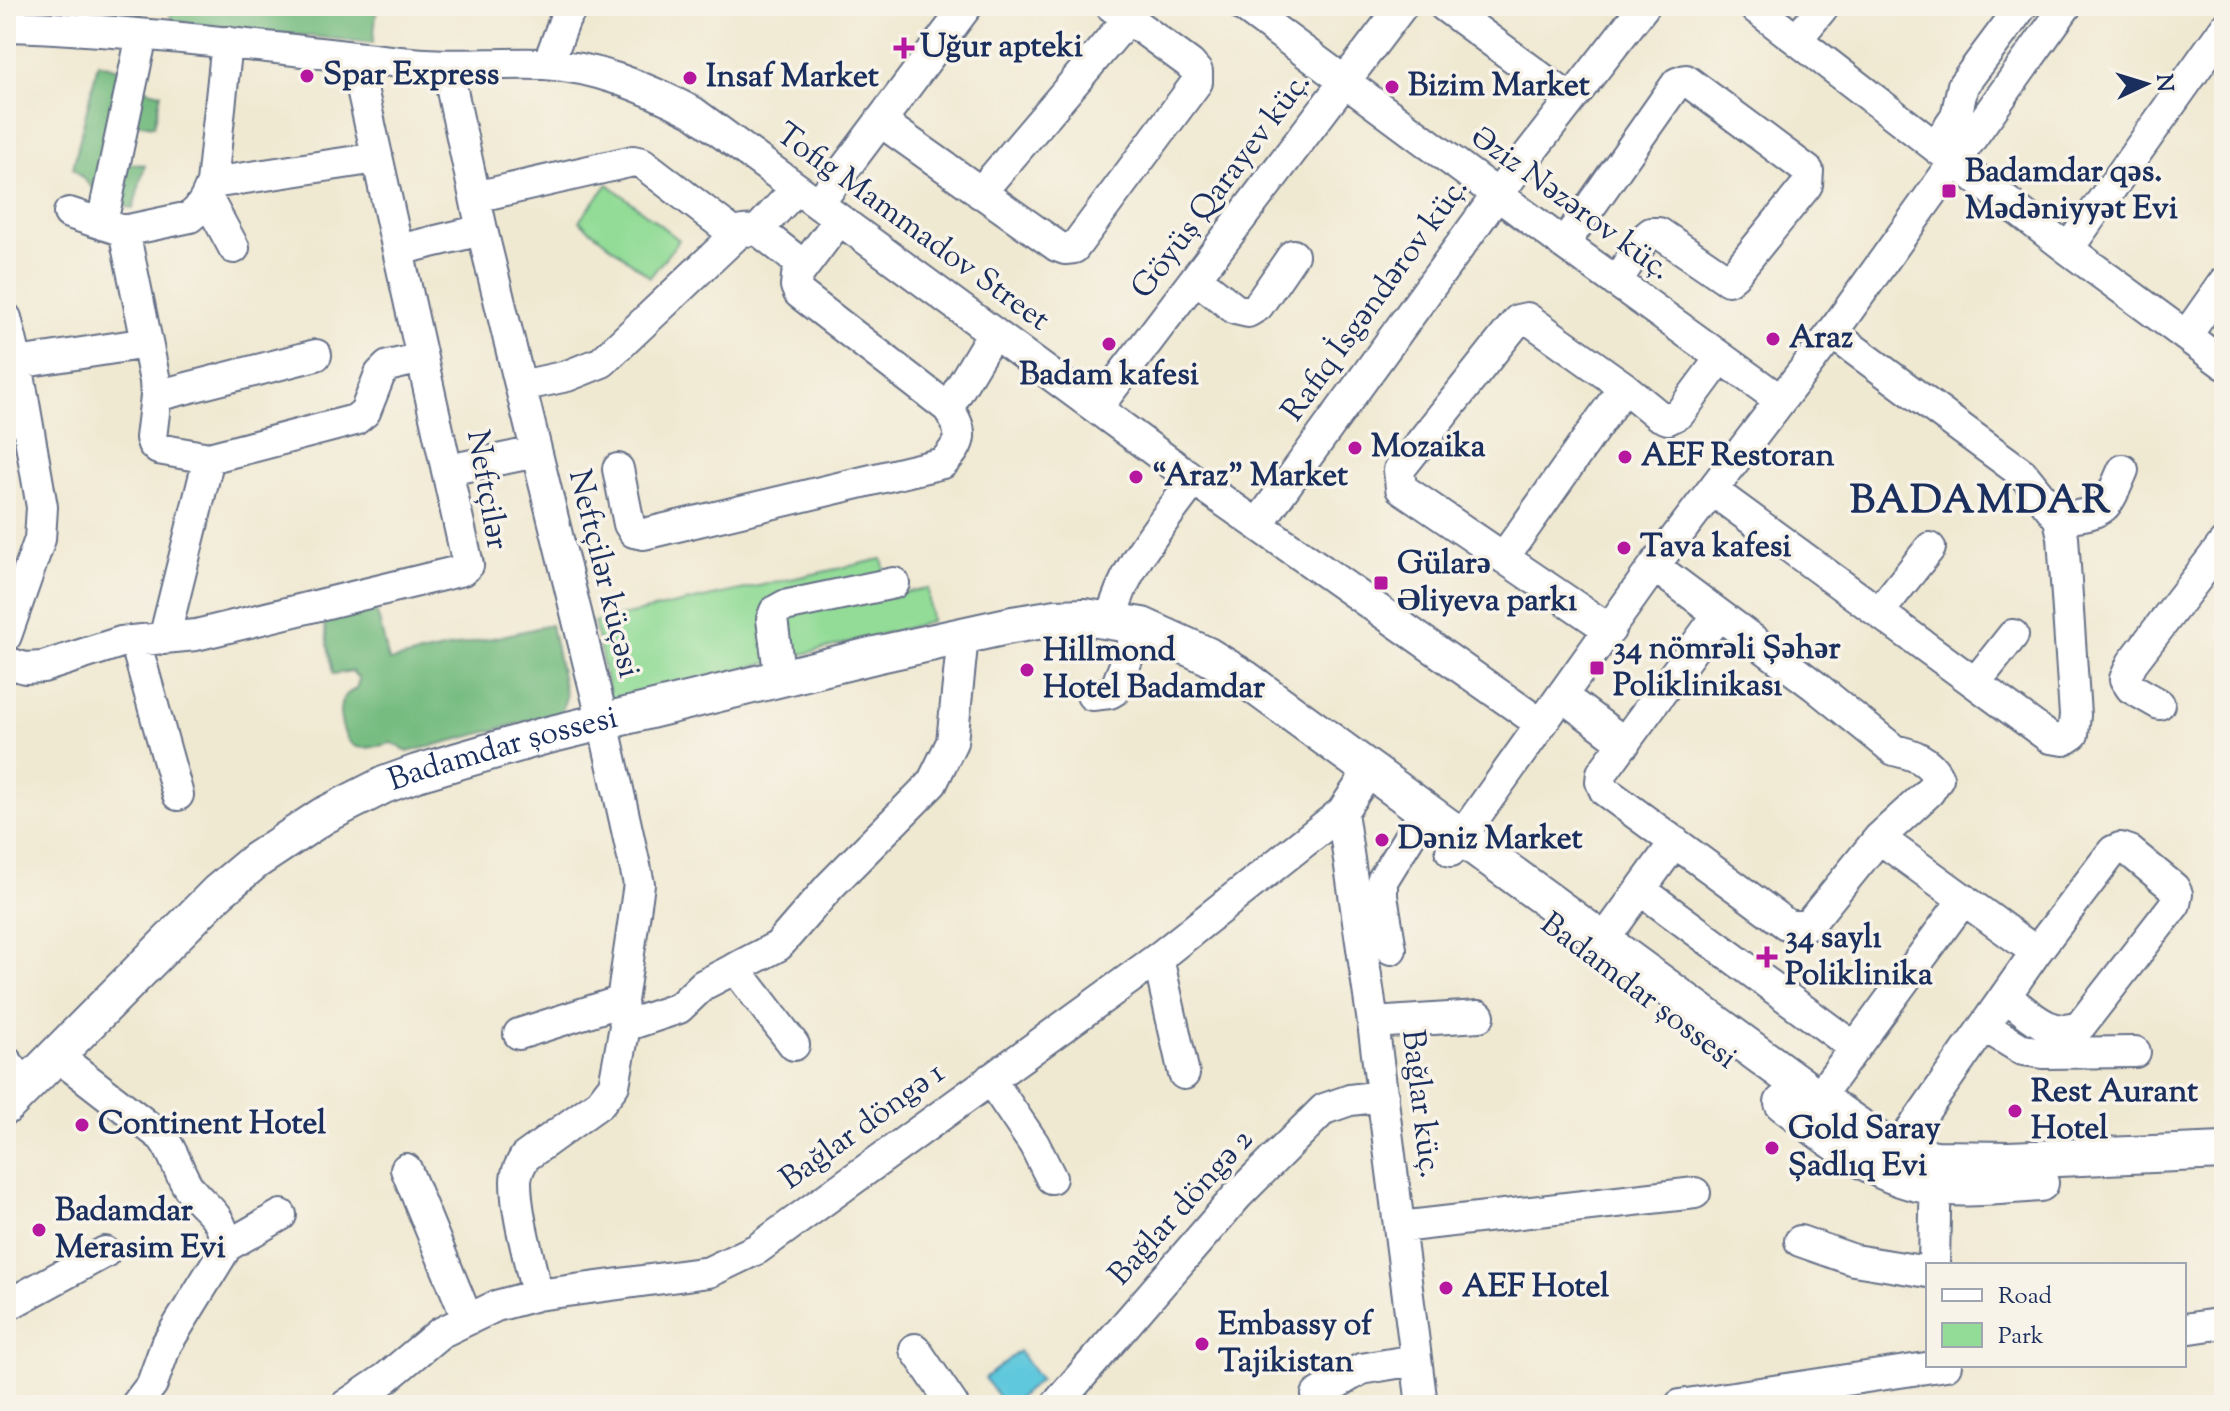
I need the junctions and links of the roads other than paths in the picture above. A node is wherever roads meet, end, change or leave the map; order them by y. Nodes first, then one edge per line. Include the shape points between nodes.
1 (573, 6) edge
2 (967, 6) edge
3 (1243, 6) edge
4 (1402, 6) edge
5 (1444, 6) edge
6 (1644, 6) edge
7 (1753, 6) edge
8 (1824, 6) edge
9 (2022, 6) edge
10 (2066, 6) edge
11 (1120, 12) edge
12 (47, 16) edge
13 (6, 26) edge
14 (2224, 29) edge
15 (142, 35) junction
16 (1797, 39) junction
17 (227, 42) junction
18 (355, 57) junction
19 (548, 64) junction
20 (447, 67) junction
21 (1346, 82) junction
22 (1570, 99) junction
23 (880, 121) junction
24 (1945, 154) junction
25 (377, 158) junction
26 (210, 190) junction
27 (980, 193) junction
28 (1497, 195) junction
29 (475, 197) junction
30 (818, 204) junction
31 (69, 213) dead end
32 (113, 227) junction
33 (482, 230) junction
34 (747, 232) junction
35 (1564, 244) junction
36 (234, 248) dead end
37 (2068, 249) junction
38 (398, 250) junction
39 (1293, 255) dead end
40 (804, 266) junction
41 (1197, 279) junction
42 (1616, 282) junction
43 (2224, 282) edge
44 (6, 318) edge
45 (993, 333) junction
46 (1832, 333) junction
47 (2186, 336) junction
48 (147, 343) junction
49 (316, 355) dead end
50 (422, 358) junction
51 (1720, 359) junction
52 (2224, 364) edge
53 (521, 386) junction
54 (1624, 387) junction
55 (15, 392) edge
56 (156, 396) junction
57 (1780, 400) junction
58 (948, 408) junction
59 (1097, 408) junction
60 (536, 452) junction
61 (209, 458) junction
62 (618, 469) dead end
63 (448, 470) junction
64 (2123, 470) dead end
65 (1194, 480) junction
66 (1713, 491) junction
67 (2059, 519) junction
68 (1258, 524) junction
69 (2224, 543) edge
70 (1930, 548) dead end
71 (1504, 557) junction
72 (1654, 566) junction
73 (894, 583) dead end
74 (1879, 612) junction
75 (1718, 615) junction
76 (1124, 627) junction
77 (1610, 630) junction
78 (2013, 635) dead end
79 (6, 636) edge
80 (963, 636) junction
81 (149, 640) junction
82 (6, 662) edge
83 (780, 679) junction
84 (1975, 683) junction
85 (1092, 695) dead end
86 (1562, 696) junction
87 (2159, 704) dead end
88 (603, 722) junction
89 (1541, 724) junction
90 (1625, 743) junction
91 (1358, 788) junction
92 (178, 795) dead end
93 (1417, 824) junction
94 (1879, 838) junction
95 (1675, 842) junction
96 (1456, 844) junction
97 (1641, 890) junction
98 (1964, 899) junction
99 (1603, 941) junction
100 (1391, 949) dead end
101 (2036, 952) junction
102 (1158, 958) junction
103 (735, 968) junction
104 (2005, 996) junction
105 (623, 1014) junction
106 (1479, 1016) dead end
107 (1373, 1023) junction
108 (1984, 1026) junction
109 (519, 1034) dead end
110 (794, 1045) dead end
111 (1855, 1048) junction
112 (2135, 1052) dead end
113 (56, 1055) junction
114 (1184, 1074) dead end
115 (990, 1079) junction
116 (13, 1085) edge
117 (1383, 1096) junction
118 (1818, 1098) junction
119 (1898, 1149) junction
120 (2224, 1151) edge
121 (406, 1169) dead end
122 (1936, 1173) junction
123 (2224, 1175) edge
124 (1051, 1178) dead end
125 (1695, 1193) dead end
126 (281, 1215) dead end
127 (1400, 1227) junction
128 (1800, 1241) dead end
129 (227, 1246) junction
130 (105, 1252) dead end
131 (1934, 1263) edge
132 (1926, 1272) edge
133 (537, 1295) junction
134 (7, 1301) edge
135 (467, 1318) junction
136 (2224, 1323) edge
137 (2186, 1329) edge
138 (915, 1349) dead end
139 (1415, 1360) junction
140 (1930, 1367) edge
141 (1317, 1395) dead end
142 (136, 1405) edge
143 (346, 1405) edge
144 (953, 1405) edge
145 (1056, 1405) edge
146 (1422, 1405) edge
147 (1680, 1405) edge

1 - 19 street
2 - 23 street
3 - 21 street, Əziz Nəzərov küç.
4 - 21 street, Göyüş Qarayev küç.
5 - 22 street
6 - 22 street, Rafiq İsgəndərov küç.
7 - 16 street
8 - 16 street
9 - 24 street via 1963,85
10 - 24 street
11 - 27 street
11 - 27 street via 1190,64 1197,82 1074,248 1057,246
12 - 13 street, Tofig Mammadov Street
12 - 15 street, Tofig Mammadov Street
14 - 37 street
15 - 17 street, Tofig Mammadov Street
15 - 32 street
16 - 24 street
17 - 18 street, Tofig Mammadov Street
17 - 26 street
18 - 20 street, Tofig Mammadov Street
18 - 25 street, Neftçilər
19 - 20 street, Tofig Mammadov Street
19 - 30 street, Tofig Mammadov Street via 644,87 693,112
20 - 29 street, Neftçilər küçəsi
21 - 28 street, Əziz Nəzərov küç.
21 - 41 street, Göyüş Qarayev küç.
22 - 28 street, Rafiq İsgəndərov küç.
23 - 27 street
23 - 30 street
24 - 37 street
24 - 46 street
25 - 26 street
25 - 38 street, Neftçilər
26 - 32 street via 190,217
26 - 36 street
28 - 35 street, Əziz Nəzərov küç.
28 - 68 street, Rafiq İsgəndərov küç.
29 - 33 street, Neftçilər küçəsi
29 - 34 street via 633,161
30 - 34 street
30 - 40 street
30 - 45 street, Tofig Mammadov Street
31 - 32 street
32 - 48 street
33 - 38 street
33 - 53 street, Neftçilər küçəsi
34 - 40 street
34 - 53 street via 602,362
35 - 42 street, Əziz Nəzərov küç.
35 - 42 street via 1677,83 1686,80 1808,171 1807,185 1728,280 1659,233 1651,233
37 - 47 street
38 - 50 street, Neftçilər
39 - 41 street via 1258,306 1248,312 1235,309
40 - 58 street via 797,276 799,293
41 - 59 street, Göyüş Qarayev küç.
42 - 51 street, Əziz Nəzərov küç.
43 - 47 street
44 - 55 street
45 - 58 street
45 - 59 street, Tofig Mammadov Street
46 - 57 street
46 - 67 street via 2023,474
47 - 52 street
48 - 55 street
48 - 56 street
49 - 56 street
50 - 61 street via 388,366 365,412 355,420
50 - 63 street, Neftçilər
51 - 54 street via 1680,413 1668,419
51 - 57 street, Əziz Nəzərov küç.
53 - 60 street, Neftçilər küçəsi
54 - 71 street
54 - 71 street via 1527,318 1518,320 1399,470 1401,488
55 - 79 street via 42,507 40,539
56 - 61 street via 153,444
57 - 66 street
58 - 62 street via 960,434 957,448 943,463 644,534 629,524
59 - 65 street, Tofig Mammadov Street
60 - 63 street
60 - 88 street, Neftçilər küçəsi
61 - 81 street
63 - 81 street, Neftçilər via 468,559 463,570 196,635
64 - 67 street via 2100,512
65 - 68 street, Tofig Mammadov Street
65 - 76 street via 1129,570 1116,599
66 - 72 street
66 - 74 street
67 - 84 street via 2073,734 2064,740 2050,738
68 - 89 street, Tofig Mammadov Street
69 - 87 street via 2125,679
70 - 74 street
71 - 77 street
72 - 75 street
72 - 77 street
73 - 83 street via 775,611
74 - 84 street
75 - 90 street
75 - 94 street via 1894,750 1910,753 1933,769 1936,784
76 - 80 main road, Badamdar şossesi via 1056,618
76 - 85 street via 1115,690
76 - 91 main road, Badamdar şossesi via 1166,635 1244,678
77 - 86 street
78 - 84 street
80 - 83 main road, Badamdar şossesi
80 - 103 street via 952,742 932,783 778,946
81 - 82 street, Neftçilər via 121,642 43,667
81 - 92 street
83 - 88 main road, Badamdar şossesi
86 - 89 street
86 - 90 street
88 - 105 street, Neftçilər küçəsi via 639,884
88 - 113 main road, Badamdar şossesi via 417,773 291,834 218,892
89 - 96 street
90 - 95 street via 1602,773 1605,791
91 - 93 main road, Badamdar şossesi
91 - 96 main road, Badamdar şossesi
91 - 102 street, Bağlar döngə 1
91 - 107 street, Bağlar küç.
93 - 96 main road, Badamdar şossesi
93 - 100 street via 1382,881
94 - 95 street via 1810,923 1799,927 1786,924
94 - 98 street
95 - 97 street
96 - 99 main road, Badamdar şossesi
96 - 122 main road, Badamdar şossesi via 1847,1151 1891,1174
97 - 99 street
97 - 111 street
98 - 101 street
98 - 111 street
99 - 118 main road, Badamdar şossesi
101 - 104 street
101 - 104 street via 2120,848 2177,894 2175,904 2071,1031 2058,1031
102 - 114 street
102 - 115 street, Bağlar döngə 1
103 - 105 street via 703,985 679,1008
103 - 110 street
104 - 108 street
105 - 109 street
105 - 133 street, Neftçilər küçəsi via 614,1085 600,1103 525,1157 518,1169 519,1206
106 - 107 street
107 - 117 street, Bağlar küç.
108 - 112 street via 2023,1050
108 - 119 street
111 - 118 street
113 - 116 main road, Badamdar şossesi
113 - 129 street via 162,1137 189,1187 222,1224
115 - 124 street
115 - 133 street, Bağlar döngə 1 via 757,1249 726,1266
117 - 127 street, Bağlar küç.
117 - 145 street, Bağlar döngə 2 via 1324,1109 1237,1196
118 - 119 main road, Badamdar şossesi
119 - 122 main road, Badamdar şossesi
120 - 122 main road, Badamdar şossesi via 2009,1160
121 - 135 street
122 - 123 main road, Badamdar şossesi
122 - 131 street
125 - 127 street
126 - 129 street
127 - 139 street, Bağlar küç.
128 - 132 street via 1854,1260
129 - 142 street
130 - 134 street
133 - 135 street, Bağlar döngə 1
135 - 143 street, Bağlar döngə 1
136 - 137 street
138 - 144 street
139 - 141 street via 1361,1369
139 - 146 street, Bağlar küç.
140 - 147 street

